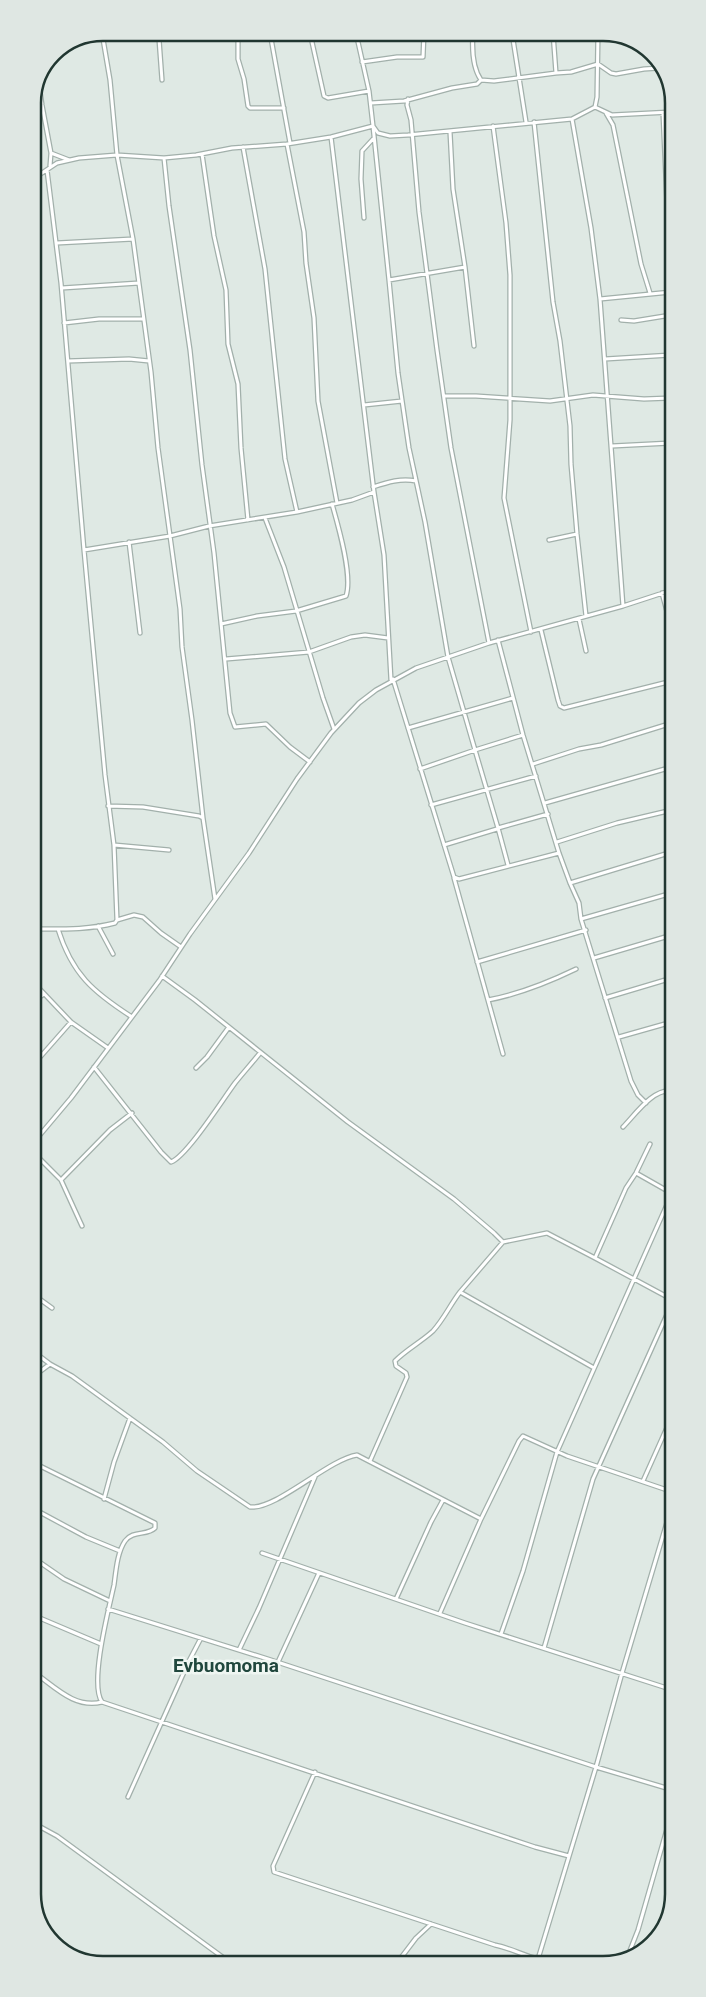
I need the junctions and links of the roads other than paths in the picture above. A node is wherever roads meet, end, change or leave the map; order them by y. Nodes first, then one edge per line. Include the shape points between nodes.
1 (103, 41) edge
2 (159, 41) edge
3 (238, 41) edge
4 (272, 41) edge
5 (312, 41) edge
6 (358, 41) edge
7 (424, 41) edge
8 (473, 41) edge
9 (513, 41) edge
10 (554, 41) edge
11 (598, 41) edge
12 (362, 62) junction
13 (598, 64) junction
14 (654, 68) edge
15 (556, 73) junction
16 (519, 78) junction
17 (162, 80) dead end
18 (481, 80) junction
19 (369, 91) junction
20 (408, 99) junction
21 (41, 101) edge
22 (371, 103) junction
23 (595, 107) junction
24 (284, 108) junction
25 (606, 113) junction
26 (663, 114) joint
27 (572, 119) junction
28 (526, 122) junction
29 (534, 122) junction
30 (372, 126) junction
31 (493, 126) junction
32 (450, 132) junction
33 (412, 135) junction
34 (330, 137) junction
35 (373, 139) junction
36 (289, 144) junction
37 (243, 147) junction
38 (51, 153) junction
39 (202, 154) junction
40 (117, 155) junction
41 (164, 158) junction
42 (665, 158) edge
43 (69, 160) junction
44 (48, 168) junction
45 (41, 173) edge
46 (364, 218) dead end
47 (134, 239) junction
48 (56, 243) junction
49 (465, 268) junction
50 (427, 273) junction
51 (389, 280) junction
52 (139, 283) junction
53 (62, 288) junction
54 (665, 292) edge
55 (650, 293) junction
56 (600, 299) junction
57 (665, 316) edge
58 (143, 319) junction
59 (621, 320) dead end
60 (64, 323) junction
61 (474, 346) dead end
62 (665, 355) edge
63 (605, 359) junction
64 (68, 361) junction
65 (149, 361) junction
66 (608, 395) junction
67 (445, 396) junction
68 (566, 398) junction
69 (665, 398) edge
70 (510, 399) junction
71 (402, 402) junction
72 (364, 405) junction
73 (665, 443) edge
74 (612, 446) junction
75 (416, 481) junction
76 (373, 487) junction
77 (374, 492) junction
78 (337, 503) junction
79 (332, 504) junction
80 (297, 512) junction
81 (265, 518) junction
82 (248, 520) junction
83 (209, 526) junction
84 (577, 534) junction
85 (170, 536) junction
86 (548, 540) dead end
87 (129, 542) junction
88 (84, 550) junction
89 (665, 592) edge
90 (662, 593) junction
91 (665, 604) edge
92 (623, 606) junction
93 (296, 611) junction
94 (586, 616) junction
95 (579, 619) junction
96 (221, 624) junction
97 (541, 630) junction
98 (531, 632) junction
99 (140, 633) dead end
100 (388, 638) junction
101 (498, 640) junction
102 (490, 643) junction
103 (586, 651) dead end
104 (309, 652) junction
105 (448, 657) junction
106 (226, 659) junction
107 (392, 680) junction
108 (665, 683) edge
109 (513, 698) junction
110 (464, 711) junction
111 (665, 725) edge
112 (408, 728) junction
113 (334, 729) junction
114 (523, 735) junction
115 (475, 750) junction
116 (310, 762) junction
117 (532, 764) junction
118 (420, 769) junction
119 (665, 769) edge
120 (536, 776) junction
121 (486, 789) junction
122 (545, 803) junction
123 (431, 805) junction
124 (108, 806) junction
125 (665, 812) edge
126 (548, 814) junction
127 (203, 818) junction
128 (497, 828) junction
129 (557, 842) junction
130 (114, 845) junction
131 (444, 845) junction
132 (169, 850) dead end
133 (559, 853) junction
134 (665, 854) edge
135 (508, 866) junction
136 (454, 878) junction
137 (570, 883) junction
138 (665, 895) edge
139 (215, 899) junction
140 (581, 919) junction
141 (117, 920) junction
142 (98, 926) junction
143 (41, 929) edge
144 (58, 930) junction
145 (586, 930) junction
146 (665, 937) edge
147 (181, 947) junction
148 (113, 954) dead end
149 (594, 958) junction
150 (477, 962) junction
151 (576, 969) dead end
152 (162, 976) junction
153 (665, 980) edge
154 (41, 991) edge
155 (44, 994) junction
156 (41, 996) edge
157 (605, 998) junction
158 (488, 1000) junction
159 (132, 1017) junction
160 (71, 1022) junction
161 (665, 1024) edge
162 (229, 1027) junction
163 (619, 1037) junction
164 (108, 1048) junction
165 (260, 1053) junction
166 (503, 1054) dead end
167 (41, 1056) edge
168 (94, 1067) junction
169 (196, 1068) dead end
170 (665, 1091) edge
171 (646, 1103) junction
172 (132, 1114) junction
173 (623, 1127) dead end
174 (41, 1133) edge
175 (650, 1144) dead end
176 (41, 1160) edge
177 (636, 1173) junction
178 (61, 1180) junction
179 (665, 1188) edge
180 (665, 1207) edge
181 (82, 1226) dead end
182 (503, 1242) junction
183 (595, 1258) junction
184 (632, 1279) junction
185 (460, 1292) junction
186 (665, 1296) edge
187 (41, 1300) edge
188 (52, 1308) dead end
189 (665, 1318) edge
190 (41, 1357) edge
191 (50, 1364) junction
192 (594, 1368) junction
193 (41, 1371) edge
194 (130, 1418) junction
195 (665, 1432) edge
196 (557, 1452) junction
197 (370, 1461) junction
198 (599, 1466) junction
199 (41, 1467) edge
200 (316, 1477) junction
201 (643, 1482) junction
202 (665, 1489) edge
203 (104, 1499) junction
204 (443, 1500) junction
205 (41, 1513) edge
206 (481, 1519) junction
207 (665, 1529) edge
208 (120, 1550) junction
209 (262, 1553) dead end
210 (280, 1560) junction
211 (41, 1564) edge
212 (319, 1573) junction
213 (396, 1599) junction
214 (110, 1602) junction
215 (108, 1609) junction
216 (440, 1613) junction
217 (41, 1619) edge
218 (501, 1634) junction
219 (201, 1638) junction
220 (101, 1644) junction
221 (544, 1648) junction
222 (239, 1650) junction
223 (278, 1662) junction
224 (622, 1673) junction
225 (41, 1678) edge
226 (665, 1687) edge
227 (102, 1702) junction
228 (162, 1722) junction
229 (596, 1767) junction
230 (315, 1772) junction
231 (665, 1788) edge
232 (128, 1798) dead end
233 (41, 1827) edge
234 (665, 1836) edge
235 (569, 1856) junction
236 (432, 1924) junction
237 (631, 1949) edge
238 (221, 1956) edge
239 (402, 1956) edge
240 (527, 1956) edge
241 (539, 1956) edge

1 - 40 street
2 - 17 street
3 - 24 street via 238,59 248,106
4 - 24 street
5 - 19 street via 324,96
6 - 12 street
7 - 12 street via 423,58 397,57
8 - 18 street via 474,61
9 - 16 street
10 - 15 street
11 - 13 street
12 - 19 street
13 - 14 street via 616,74
13 - 15 street
13 - 23 street
15 - 16 street
16 - 18 street
16 - 28 street
18 - 20 street via 477,84
19 - 22 street
20 - 22 street
20 - 33 street via 406,105
21 - 38 street
22 - 30 street
23 - 25 street
23 - 27 street
24 - 36 street
25 - 26 street
25 - 55 street via 613,125
26 - 42 street
27 - 29 street
27 - 56 street
28 - 29 street
28 - 31 street
29 - 68 street
30 - 33 street via 378,133 390,136
30 - 34 street
30 - 35 street
31 - 32 street
31 - 70 street via 510,275
32 - 33 street
32 - 49 street via 453,189
33 - 50 street
34 - 36 street
34 - 72 street
35 - 46 street via 362,151
35 - 51 street
36 - 37 street
36 - 78 street via 314,318 318,401
37 - 39 street
37 - 80 street via 263,251 285,459
38 - 43 street
38 - 44 street
39 - 41 street
39 - 82 street via 226,290 228,344 238,384
40 - 41 street
40 - 43 street
40 - 47 street
41 - 83 street via 190,350
43 - 44 street
44 - 45 street
44 - 48 street
47 - 48 street
47 - 52 street
48 - 53 street
49 - 50 street
49 - 61 street
50 - 51 street
50 - 67 street
51 - 71 street
52 - 53 street
52 - 58 street
53 - 60 street
54 - 55 street
55 - 56 street
56 - 63 street
57 - 59 street
58 - 60 street
58 - 65 street
60 - 64 street
62 - 63 street
63 - 66 street
64 - 65 street
64 - 88 street
65 - 85 street
66 - 68 street
66 - 69 street
66 - 74 street
67 - 70 street
67 - 102 street
68 - 70 street via 550,401
68 - 84 street
70 - 98 street via 504,498
71 - 72 street
71 - 75 street
72 - 76 street
73 - 74 street
74 - 92 street
75 - 76 street via 406,479
75 - 105 street
76 - 77 street
77 - 78 street
77 - 100 street via 384,555
78 - 79 street
79 - 80 street
79 - 93 street via 342,539 348,593 344,598
80 - 81 street
81 - 82 street
81 - 93 street via 284,567
82 - 83 street
83 - 85 street
83 - 96 street
84 - 86 street
84 - 94 street
85 - 87 street
85 - 127 street
87 - 88 street
87 - 99 street
88 - 124 street
89 - 90 street
90 - 91 street
90 - 92 street
92 - 94 street
93 - 96 street
93 - 104 street
94 - 95 street
95 - 97 street
95 - 103 street
96 - 106 street
97 - 98 street
97 - 108 street via 558,700 564,708
98 - 101 street
100 - 104 street via 351,637
100 - 107 street
101 - 102 street
101 - 109 street
102 - 105 street
104 - 106 street
104 - 113 street
105 - 107 street
105 - 110 street
106 - 116 street via 234,726 266,724
107 - 112 street
107 - 113 street via 359,703
109 - 110 street
109 - 114 street
110 - 112 street
110 - 115 street
111 - 117 street
112 - 118 street
113 - 116 street
114 - 115 street
114 - 117 street
115 - 118 street
115 - 121 street
116 - 139 street
117 - 120 street
118 - 123 street
119 - 122 street
120 - 121 street
120 - 122 street
121 - 123 street
121 - 128 street
122 - 126 street
123 - 131 street
124 - 127 street via 143,807
124 - 130 street
125 - 129 street
126 - 128 street
126 - 129 street
127 - 139 street
128 - 131 street
128 - 135 street
129 - 133 street
130 - 132 street
130 - 141 street
131 - 136 street
133 - 135 street
133 - 137 street
134 - 137 street
135 - 136 street
136 - 150 street
137 - 140 street via 579,903
138 - 140 street
139 - 147 street
140 - 145 street
141 - 142 street
141 - 147 street via 134,915 143,917
142 - 144 street
142 - 148 street
143 - 144 street
144 - 159 street via 76,970 111,1004
145 - 149 street
145 - 150 street
146 - 149 street
147 - 152 street
149 - 157 street
150 - 158 street
151 - 158 street via 541,986
152 - 159 street
152 - 162 street
153 - 157 street
154 - 155 street
155 - 156 street
155 - 160 street
157 - 163 street
158 - 166 street
159 - 164 street
160 - 164 street
160 - 167 street
161 - 163 street
162 - 165 street
162 - 169 street
163 - 171 street via 631,1081
164 - 168 street
165 - 172 street via 191,1144 173,1161 161,1152
165 - 182 street via 454,1199
168 - 172 street
168 - 174 street
170 - 171 street
171 - 173 street
172 - 178 street via 103,1136
175 - 177 street
176 - 178 street
177 - 179 street
177 - 183 street
178 - 181 street
180 - 184 street
182 - 183 street via 547,1233
182 - 185 street
183 - 184 street
184 - 186 street
184 - 192 street
185 - 192 street
185 - 197 street via 432,1332 395,1361 407,1376
187 - 188 street
189 - 198 street
190 - 191 street
191 - 193 street
191 - 194 street
192 - 196 street
194 - 200 street via 197,1471 250,1507 267,1503
194 - 203 street
195 - 201 street
196 - 198 street
196 - 206 street via 526,1436 521,1437
196 - 218 street
197 - 200 street via 353,1456
197 - 204 street
198 - 201 street
198 - 221 street
199 - 203 street
200 - 210 street
201 - 202 street
203 - 208 street via 155,1523 152,1531 132,1535 125,1540
204 - 206 street
204 - 213 street
205 - 208 street via 86,1537
206 - 216 street
207 - 224 street
208 - 214 street
209 - 210 street
210 - 212 street
210 - 222 street
211 - 214 street
212 - 213 street
212 - 223 street
213 - 216 street
214 - 215 street
215 - 219 street
215 - 220 street
216 - 218 street
217 - 220 street
218 - 221 street
219 - 222 street
219 - 228 street
220 - 227 street via 98,1695
221 - 224 street
222 - 223 street
223 - 229 street
224 - 226 street
224 - 229 street
225 - 227 street via 64,1696 87,1703
227 - 228 street
228 - 230 street
228 - 232 street
229 - 231 street
229 - 235 street
230 - 235 street
230 - 236 street via 272,1871
233 - 238 street
234 - 237 street
235 - 241 street
236 - 239 street
236 - 240 street

